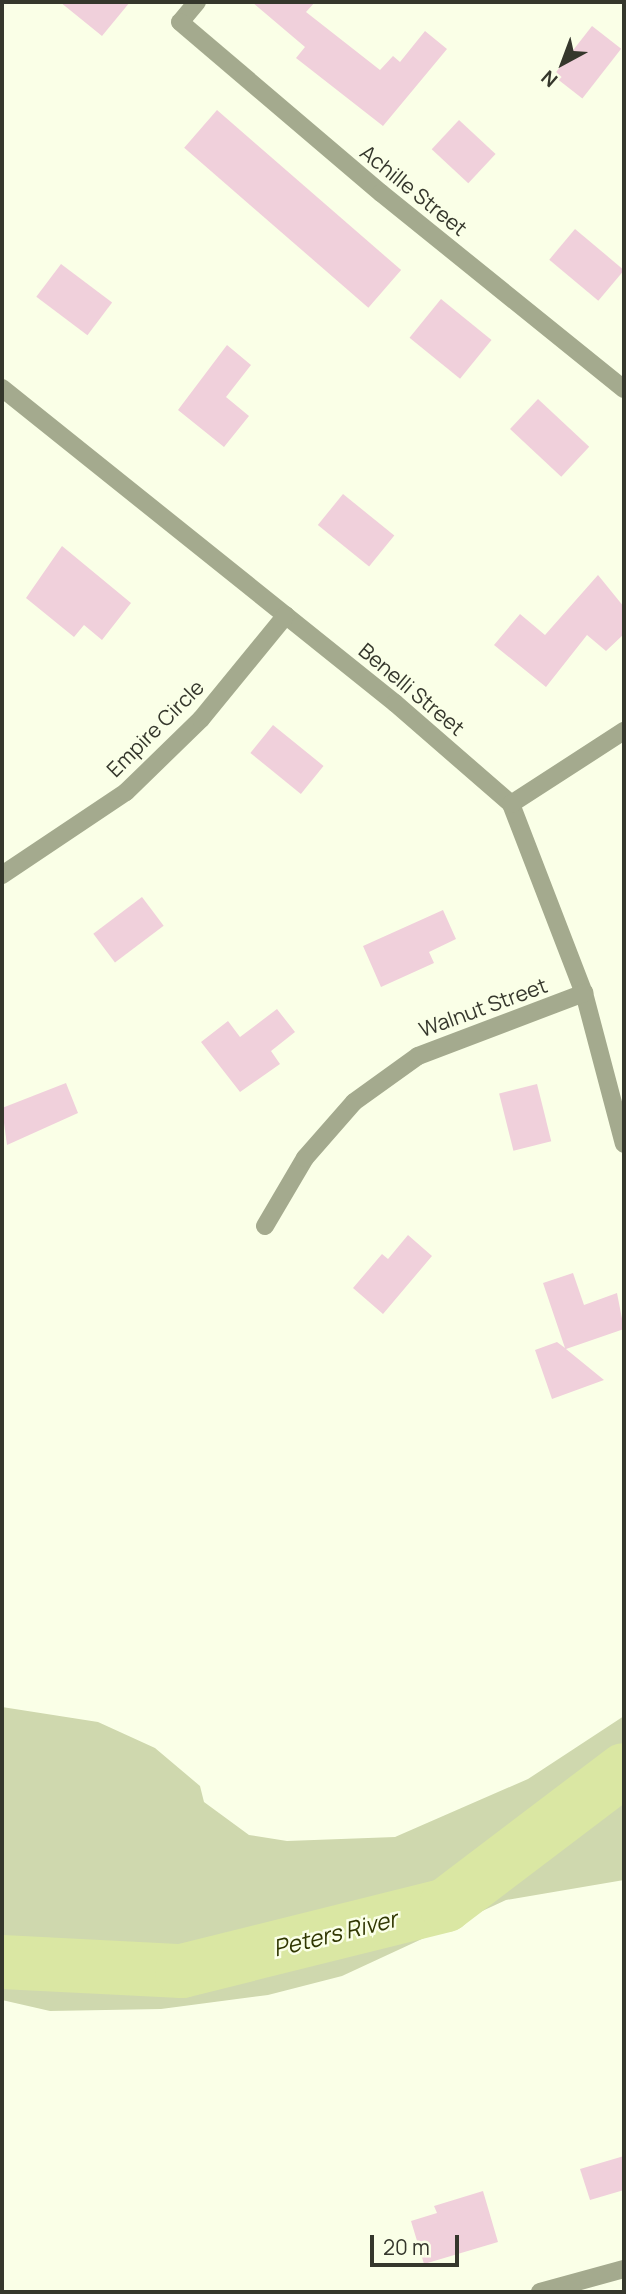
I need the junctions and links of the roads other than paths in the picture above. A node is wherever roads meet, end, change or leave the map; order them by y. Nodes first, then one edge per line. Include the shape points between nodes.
1 (197, 2) edge
2 (2, 388) edge
3 (624, 389) edge
4 (286, 615) junction
5 (624, 731) edge
6 (511, 804) junction
7 (2, 876) edge
8 (584, 993) junction
9 (624, 1144) edge
10 (265, 1226) dead end
11 (624, 2269) edge
12 (540, 2292) edge

1 - 3 street, Achille Street via 180,22 381,193
2 - 4 street, Benelli Street
4 - 6 street, Benelli Street
4 - 7 street, Empire Circle via 201,719 126,792
5 - 6 street
6 - 8 street, Benelli Street
8 - 9 street, Benelli Street
8 - 10 street, Walnut Street via 418,1056 354,1102 305,1158
11 - 12 street

